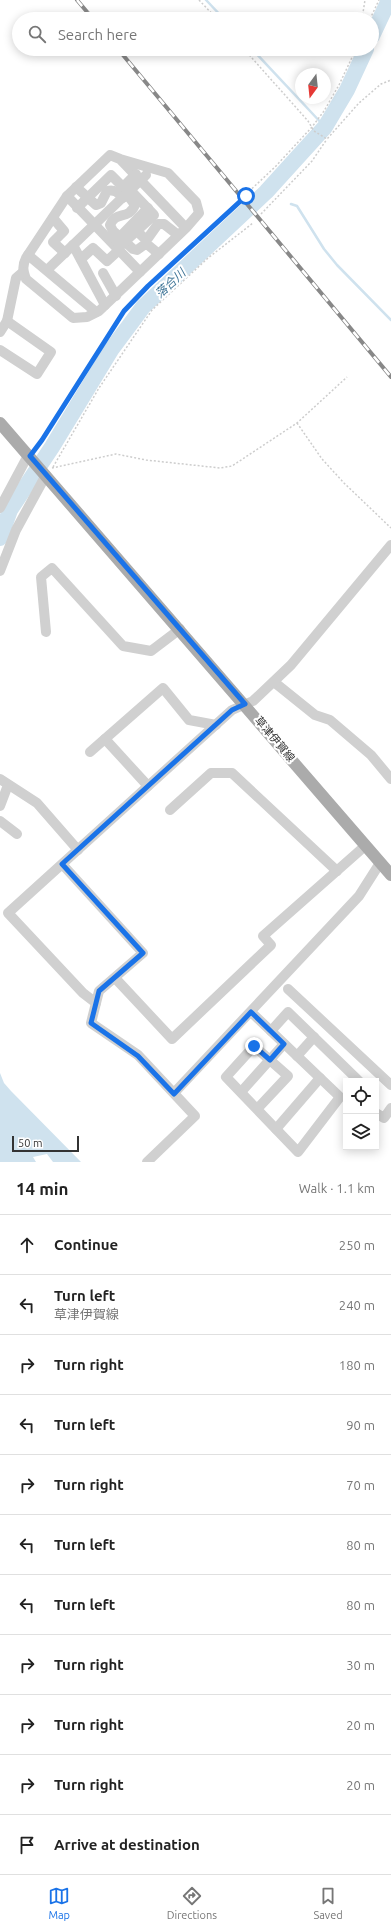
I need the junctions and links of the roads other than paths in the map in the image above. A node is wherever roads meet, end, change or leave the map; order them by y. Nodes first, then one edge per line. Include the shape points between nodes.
1 (120, 159) junction
2 (156, 169) junction
3 (139, 177) junction
4 (76, 187) junction
5 (127, 194) junction
6 (67, 196) junction
7 (88, 198) junction
8 (77, 208) junction
9 (52, 218) junction
10 (94, 225) junction
11 (130, 227) junction
12 (186, 228) junction
13 (178, 236) junction
14 (119, 244) junction
15 (73, 245) junction
16 (65, 253) junction
17 (28, 254) junction
18 (159, 254) junction
19 (81, 259) junction
20 (47, 270) junction
21 (23, 272) junction
22 (140, 272) junction
23 (108, 277) dead end
24 (92, 282) junction
25 (83, 286) dead end
26 (116, 296) junction
27 (105, 305) junction
28 (96, 312) junction
29 (7, 321) junction
30 (0, 332) edge
31 (0, 350) edge
32 (0, 423) edge
33 (31, 459) junction
34 (47, 471) junction
35 (4, 495) edge
36 (0, 508) edge
37 (391, 545) edge
38 (0, 571) edge
39 (180, 629) junction
40 (46, 632) dead end
41 (274, 682) junction
42 (245, 704) junction
43 (216, 725) junction
44 (105, 739) junction
45 (90, 752) dead end
46 (391, 779) edge
47 (4, 782) edge
48 (148, 786) junction
49 (0, 806) edge
50 (170, 810) dead end
51 (0, 821) edge
52 (18, 834) dead end
53 (365, 846) junction
54 (78, 850) junction
55 (380, 863) junction
56 (62, 864) junction
57 (337, 871) junction
58 (391, 875) edge
59 (115, 978) junction
60 (288, 989) dead end
61 (96, 1003) junction
62 (251, 1012) junction
63 (271, 1031) junction
64 (314, 1037) junction
65 (284, 1044) junction
66 (297, 1056) junction
67 (270, 1060) junction
68 (320, 1078) junction
69 (356, 1078) edge
70 (391, 1085) edge
71 (241, 1092) junction
72 (174, 1094) junction
73 (343, 1097) edge
74 (391, 1108) edge
75 (257, 1109) junction
76 (378, 1114) edge
77 (276, 1129) junction
78 (147, 1162) edge

1 - 2 street
1 - 3 street
1 - 4 street via 116,156 107,157
2 - 3 street
2 - 12 street via 168,173 196,202 199,213
3 - 5 street
3 - 7 street via 124,187 111,175
3 - 12 street
4 - 6 street
4 - 7 street
5 - 7 street via 107,191 101,203 96,205
5 - 10 street
5 - 11 street via 154,215
5 - 14 street via 135,205 132,212 113,219 110,226
6 - 8 street
6 - 9 street
7 - 8 street
8 - 10 street
9 - 16 street via 64,231 53,242
9 - 17 street
10 - 14 street
10 - 15 street
11 - 13 street via 148,238 158,224 164,224
11 - 14 street
12 - 13 street
13 - 18 street
14 - 18 street via 133,250 148,245
14 - 19 street via 108,261 93,248
14 - 22 street
15 - 16 street
15 - 19 street
16 - 20 street
17 - 20 street
17 - 21 street via 23,264
18 - 22 street
19 - 24 street
20 - 28 street
21 - 28 street via 26,279 73,318 88,317
21 - 29 street via 16,278
22 - 26 street
23 - 26 street
24 - 25 street
24 - 27 street
26 - 27 street
27 - 28 street
29 - 30 street
29 - 31 street via 51,352 37,374
32 - 33 main road, 草津伊賀線
33 - 34 main road, 草津伊賀線
33 - 35 street
34 - 38 street via 16,530
34 - 39 main road, 草津伊賀線
35 - 36 street
37 - 41 street
39 - 40 street via 151,652 123,646 52,568 41,578
39 - 42 main road, 草津伊賀線
41 - 42 street via 253,701
41 - 46 street via 316,715 330,720 371,755
42 - 43 street via 232,710
42 - 53 main road, 草津伊賀線
43 - 44 street via 190,720 162,688
43 - 48 street
44 - 45 street
44 - 48 street
47 - 49 street
47 - 54 street via 37,803
48 - 54 street
50 - 57 street via 211,774 232,773
51 - 52 street
53 - 55 main road, 草津伊賀線
53 - 57 street
54 - 56 street
55 - 58 main road, 草津伊賀線
55 - 62 street via 359,896
56 - 59 street via 143,953
56 - 61 street via 8,913 83,993
57 - 59 street via 263,936 271,945 172,1039
59 - 61 street via 99,991
60 - 70 street
61 - 72 street via 91,1023 138,1056
62 - 63 street
62 - 72 street
63 - 64 street via 288,1012
63 - 65 street
64 - 66 street
64 - 69 street
65 - 66 street
65 - 67 street
66 - 68 street
67 - 71 street
67 - 71 street via 254,1046 231,1071 226,1077
67 - 75 street via 288,1076
68 - 73 street
68 - 77 street
71 - 75 street
72 - 78 street via 195,1116
73 - 77 street via 298,1152
74 - 76 street via 384,1118
75 - 77 street

